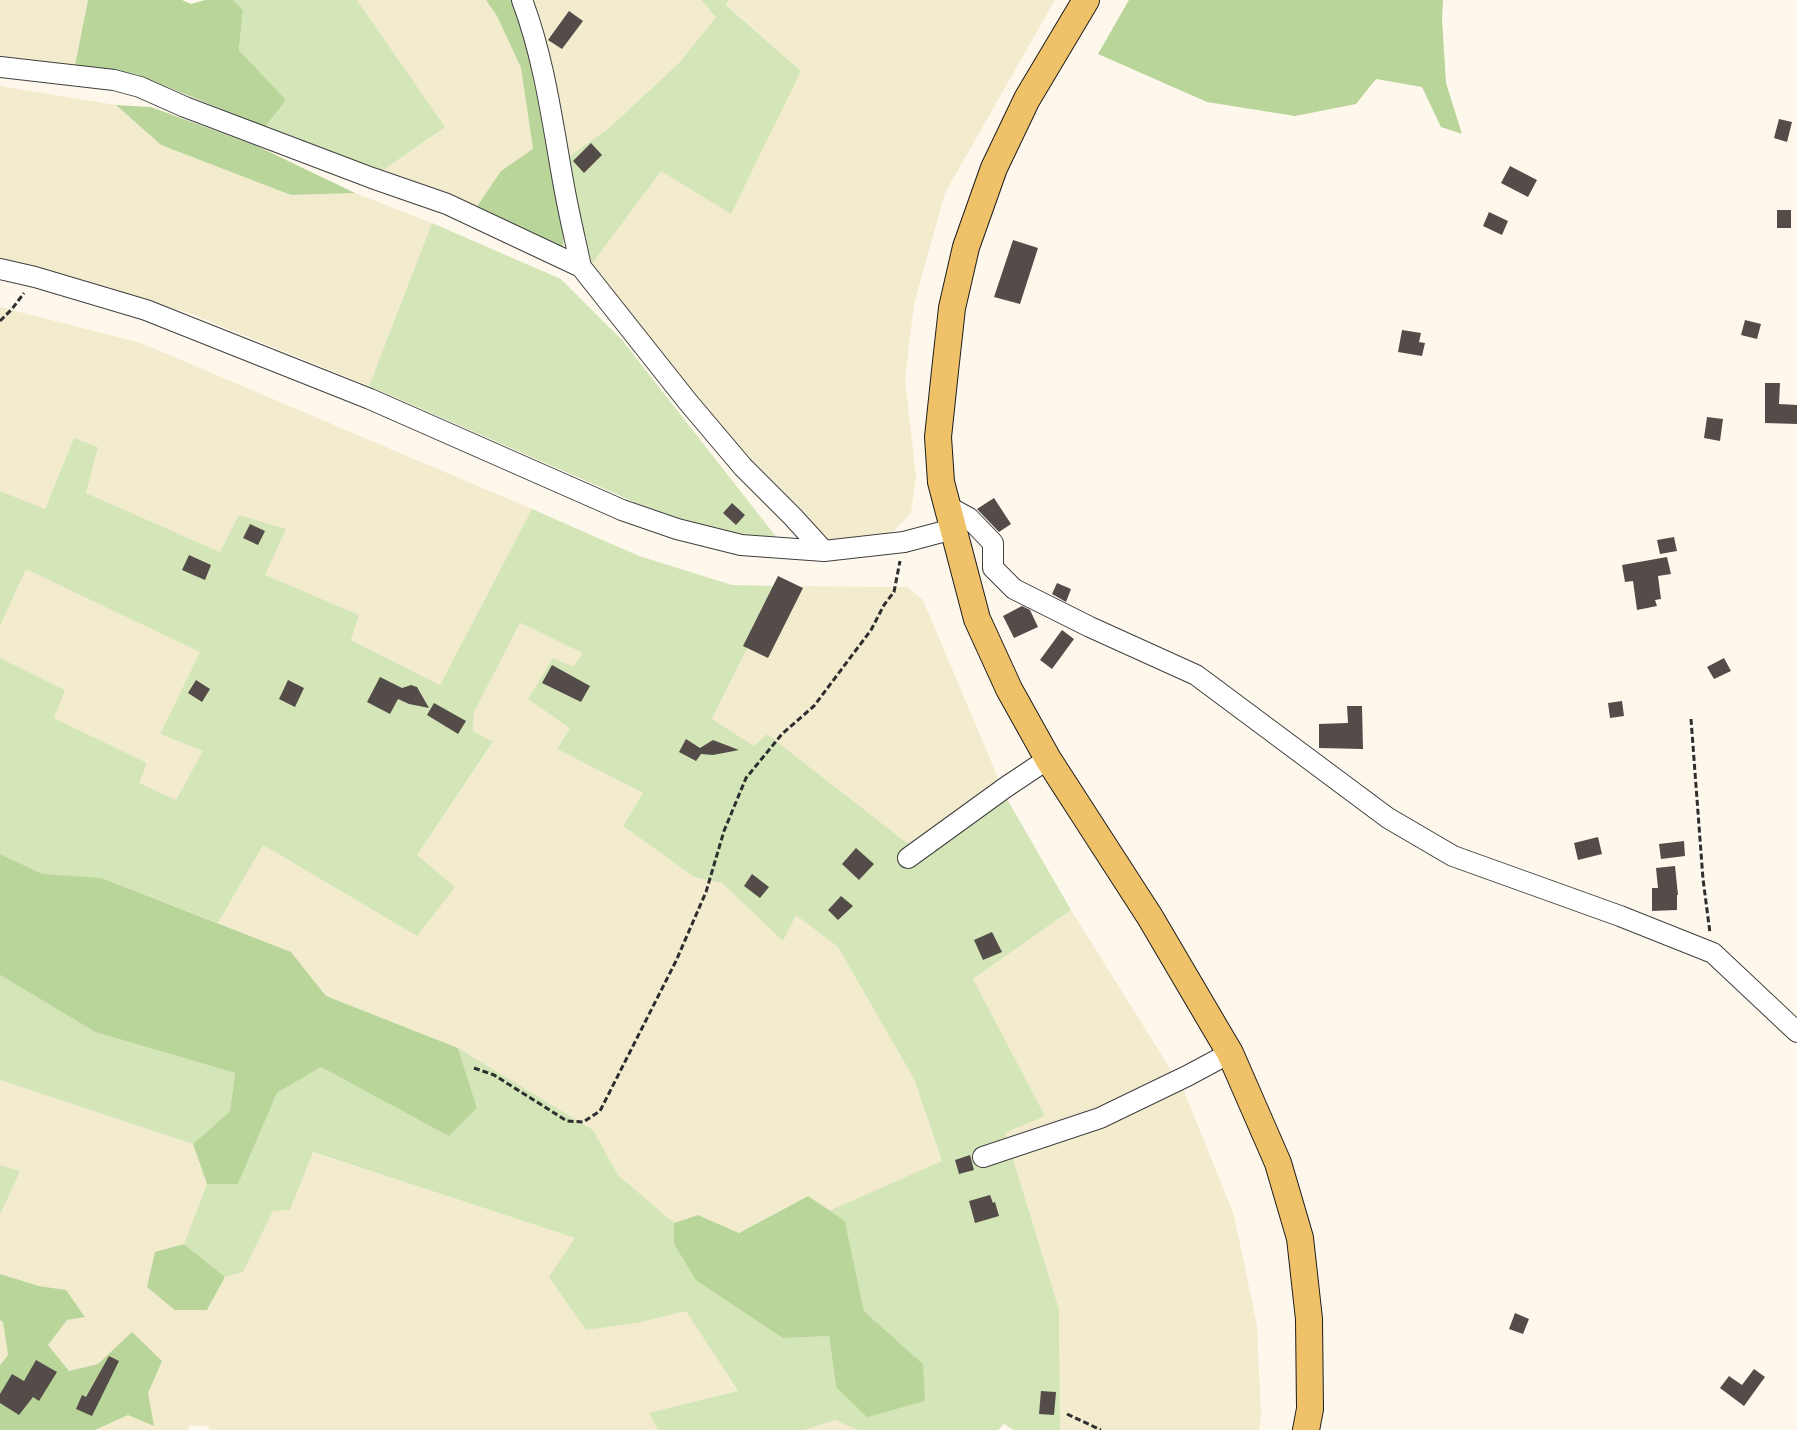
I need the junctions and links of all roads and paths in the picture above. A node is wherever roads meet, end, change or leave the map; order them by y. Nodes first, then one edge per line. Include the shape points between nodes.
1 (522, 0) edge
2 (1086, 0) edge
3 (0, 67) edge
4 (581, 267) junction
5 (0, 269) edge
6 (35, 277) junction
7 (0, 321) edge
8 (950, 517) junction
9 (904, 542) junction
10 (824, 551) junction
11 (1691, 719) dead end
12 (1048, 759) junction
13 (908, 858) dead end
14 (1713, 952) junction
15 (1797, 1032) edge
16 (1230, 1053) junction
17 (474, 1068) dead end
18 (983, 1157) dead end
19 (1066, 1414) dead end
20 (1101, 1430) edge
21 (1306, 1430) edge

1 - 4 street via 550,101
2 - 8 main road via 1027,99 994,168 966,247 952,308 938,437 941,482
3 - 4 street via 114,80 140,87 447,204
4 - 10 street via 743,467
5 - 6 street
6 - 7 path
6 - 10 street via 146,310 370,399 622,510 741,545
8 - 9 street
8 - 12 main road via 977,619 1009,689
8 - 14 street via 969,518 993,543 993,568 1014,589 1196,675 1388,818 1453,856
9 - 10 street
9 - 17 path via 894,592 871,630 814,706 782,734 746,778 724,831 702,902 600,1111 583,1122 567,1121 494,1075
11 - 14 path via 1703,879
12 - 13 street
12 - 16 main road via 1150,917
14 - 15 street
16 - 18 street via 1100,1118
16 - 21 main road via 1278,1163 1300,1238 1309,1319 1310,1409
19 - 20 path

